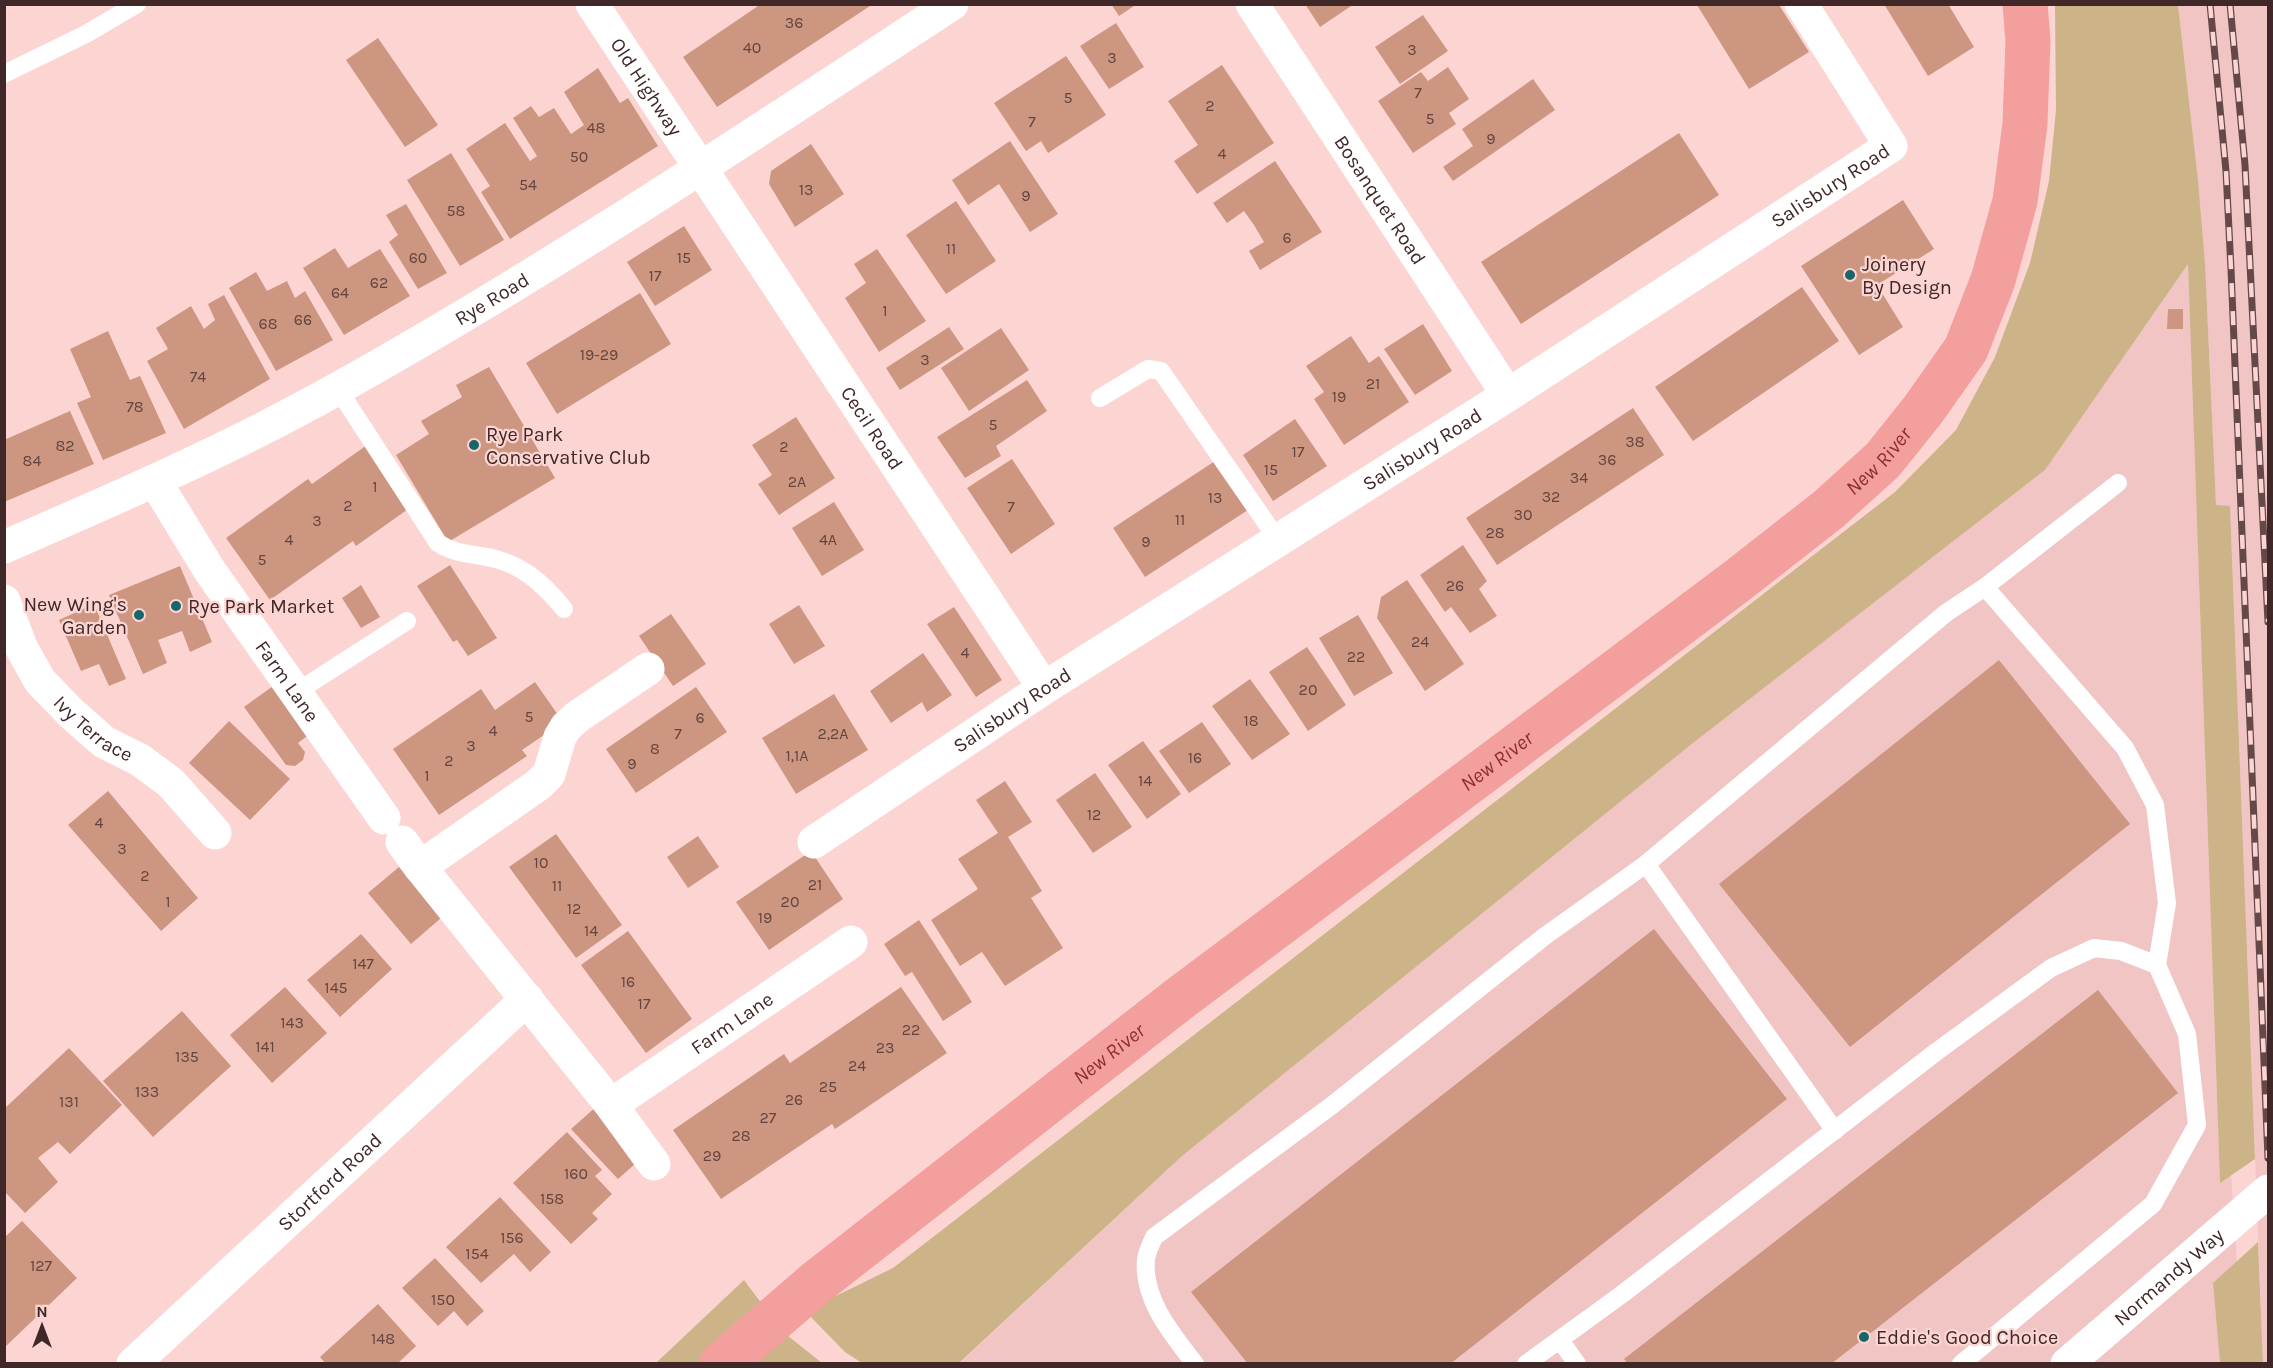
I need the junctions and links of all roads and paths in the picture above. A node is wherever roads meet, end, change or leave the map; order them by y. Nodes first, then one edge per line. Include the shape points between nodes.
1 (136, 4) edge
2 (592, 4) edge
3 (952, 4) edge
4 (1252, 4) edge
5 (1801, 4) edge
6 (4, 74) edge
7 (701, 168) junction
8 (338, 389) junction
9 (1508, 395) junction
10 (1100, 398) dead end
11 (155, 481) junction
12 (2118, 483) dead end
13 (1278, 540) junction
14 (4, 547) edge
15 (1985, 587) junction
16 (4, 601) edge
17 (564, 609) dead end
18 (407, 621) dead end
19 (648, 669) dead end
20 (1044, 688) junction
21 (295, 693) junction
22 (214, 833) dead end
23 (814, 842) dead end
24 (402, 843) junction
25 (1646, 864) junction
26 (851, 942) dead end
27 (2157, 965) junction
28 (527, 999) junction
29 (611, 1105) junction
30 (1835, 1131) junction
31 (654, 1164) dead end
32 (2268, 1191) edge
33 (1560, 1340) junction
34 (133, 1364) edge
35 (1195, 1364) edge
36 (1526, 1364) edge
37 (1577, 1364) edge
38 (1961, 1364) edge
39 (2067, 1364) edge

1 - 6 lane via 86,34
2 - 7 street, Old Highway
3 - 7 street, Rye Road
4 - 9 street, Bosanquet Road
5 - 9 street, Salisbury Road via 1891,146
7 - 8 street, Rye Road via 513,286
7 - 20 street, Cecil Road
8 - 11 street, Rye Road
8 - 17 lane via 438,543 448,550 509,563 531,575
9 - 13 street, Salisbury Road
10 - 13 lane via 1148,369 1161,371
11 - 14 street, Rye Road
11 - 21 street, Farm Lane via 210,571
12 - 15 lane
13 - 20 street, Salisbury Road
15 - 25 lane via 1946,613
15 - 27 lane via 2126,748 2155,805 2167,903
16 - 22 street, Ivy Terrace via 21,647 40,681 104,742 140,760 171,783
18 - 21 lane
19 - 24 street via 566,727 549,774 538,785
20 - 23 street, Salisbury Road
21 - 24 street, Farm Lane
24 - 28 street, Farm Lane
25 - 30 lane
25 - 35 lane via 1545,936 1331,1106 1154,1238 1146,1258 1147,1285 1167,1327
26 - 29 street, Farm Lane
27 - 30 lane via 2121,951 2094,948 2051,968
27 - 38 lane via 2187,1034 2197,1125 2153,1204
28 - 29 street, Farm Lane
28 - 34 street, Stortford Road
29 - 31 street, Farm Lane
30 - 33 lane
32 - 39 street, Normandy Way
33 - 36 lane
33 - 37 lane

